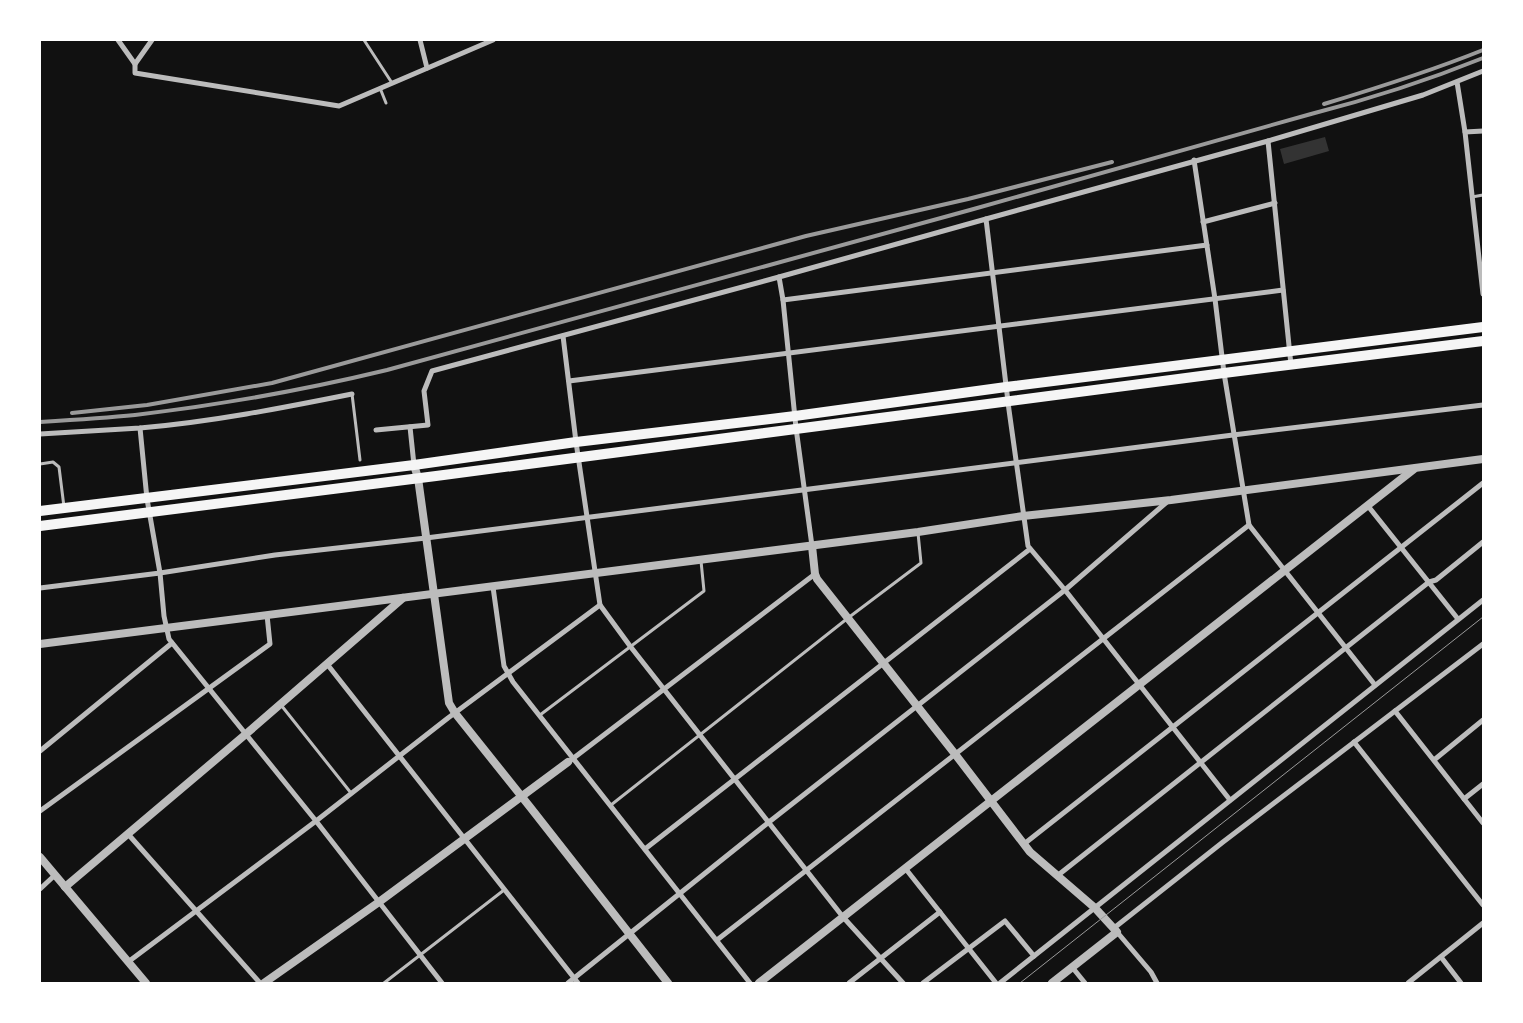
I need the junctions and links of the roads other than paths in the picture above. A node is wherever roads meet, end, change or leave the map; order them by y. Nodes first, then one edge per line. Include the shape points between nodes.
1 (118, 40) edge
2 (152, 40) edge
3 (364, 40) edge
4 (420, 40) edge
5 (493, 40) edge
6 (478, 42) edge
7 (135, 64) junction
8 (427, 68) junction
9 (1483, 71) edge
10 (1457, 82) junction
11 (392, 83) junction
12 (380, 88) junction
13 (386, 103) dead end
14 (1483, 131) edge
15 (1465, 132) junction
16 (1268, 141) junction
17 (1194, 160) junction
18 (1483, 195) edge
19 (1472, 197) junction
20 (1275, 203) junction
21 (986, 219) junction
22 (1203, 222) junction
23 (1207, 245) junction
24 (992, 272) junction
25 (778, 277) junction
26 (1283, 290) junction
27 (1483, 294) edge
28 (1215, 299) junction
29 (783, 300) junction
30 (999, 327) junction
31 (1483, 327) edge
32 (563, 336) junction
33 (1483, 342) edge
34 (1289, 351) junction
35 (788, 354) junction
36 (1222, 360) junction
37 (1291, 366) junction
38 (1224, 374) junction
39 (569, 381) junction
40 (1006, 387) junction
41 (352, 394) joint
42 (1008, 402) junction
43 (1483, 405) edge
44 (795, 416) junction
45 (410, 427) junction
46 (140, 428) junction
47 (796, 428) junction
48 (376, 430) dead end
49 (40, 434) edge
50 (1233, 435) junction
51 (576, 442) junction
52 (578, 457) junction
53 (1483, 459) edge
54 (360, 460) dead end
55 (1017, 462) junction
56 (40, 464) edge
57 (414, 465) junction
58 (1416, 468) junction
59 (418, 478) junction
60 (1483, 483) edge
61 (804, 490) junction
62 (1243, 490) junction
63 (147, 499) junction
64 (1171, 500) junction
65 (1368, 506) junction
66 (64, 508) junction
67 (40, 511) edge
68 (149, 512) junction
69 (1023, 516) junction
70 (587, 517) junction
71 (1249, 525) junction
72 (40, 526) edge
73 (918, 532) junction
74 (426, 538) junction
75 (1483, 542) edge
76 (812, 546) junction
77 (1401, 548) junction
78 (1030, 549) junction
79 (701, 560) junction
80 (1285, 570) junction
81 (160, 573) junction
82 (596, 573) junction
83 (815, 574) junction
84 (1429, 582) junction
85 (493, 587) junction
86 (40, 588) edge
87 (1065, 590) junction
88 (433, 594) junction
89 (403, 598) junction
90 (1483, 600) edge
91 (600, 606) junction
92 (1318, 612) junction
93 (267, 615) junction
94 (848, 618) junction
95 (1458, 619) junction
96 (167, 628) junction
97 (1103, 639) junction
98 (172, 643) junction
99 (40, 644) edge
100 (1481, 645) edge
101 (630, 646) junction
102 (1346, 648) junction
103 (1483, 653) edge
104 (883, 662) junction
105 (327, 664) junction
106 (508, 673) junction
107 (1139, 685) junction
108 (1375, 685) junction
109 (210, 688) junction
110 (664, 689) junction
111 (280, 704) junction
112 (918, 706) junction
113 (1395, 711) junction
114 (455, 713) junction
115 (539, 715) junction
116 (1483, 720) edge
117 (1172, 727) junction
118 (246, 734) junction
119 (700, 735) junction
120 (1354, 742) junction
121 (40, 751) edge
122 (955, 754) junction
123 (399, 755) junction
124 (571, 760) junction
125 (1434, 760) junction
126 (1200, 762) junction
127 (735, 779) junction
128 (1483, 784) edge
129 (351, 793) junction
130 (522, 797) junction
131 (1464, 799) junction
132 (1230, 800) junction
133 (991, 801) junction
134 (610, 805) junction
135 (40, 811) edge
136 (316, 821) junction
137 (769, 822) junction
138 (1483, 822) edge
139 (128, 834) junction
140 (464, 839) junction
141 (1024, 844) junction
142 (644, 849) junction
143 (40, 857) edge
144 (905, 868) junction
145 (807, 870) junction
146 (55, 875) junction
147 (1057, 876) junction
148 (65, 887) junction
149 (40, 889) edge
150 (504, 890) junction
151 (680, 894) junction
152 (378, 902) junction
153 (1483, 905) edge
154 (1095, 908) junction
155 (196, 910) junction
156 (940, 912) junction
157 (843, 917) junction
158 (1483, 923) edge
159 (1115, 930) junction
160 (630, 934) junction
161 (717, 940) junction
162 (969, 949) junction
163 (420, 955) junction
164 (1034, 956) junction
165 (1441, 957) junction
166 (880, 958) junction
167 (128, 962) junction
168 (1072, 967) junction
169 (576, 981) edge
170 (146, 983) edge
171 (260, 983) edge
172 (264, 983) edge
173 (384, 983) edge
174 (442, 983) edge
175 (568, 983) edge
176 (668, 983) edge
177 (750, 983) edge
178 (759, 983) edge
179 (849, 983) edge
180 (903, 983) edge
181 (923, 983) edge
182 (998, 983) edge
183 (1052, 983) edge
184 (1085, 983) edge
185 (1157, 983) edge
186 (1408, 983) edge
187 (1461, 983) edge

1 - 7 street
2 - 7 street
3 - 11 lane
4 - 8 street
5 - 6 street
6 - 8 street
7 - 12 street via 135,73 339,106
8 - 11 street
9 - 10 street
10 - 15 street
10 - 16 street
11 - 12 street
12 - 13 lane
14 - 15 street
15 - 19 street
16 - 17 street
16 - 20 street
17 - 21 street
17 - 22 street
18 - 19 lane
19 - 27 street
20 - 22 street
20 - 26 street
21 - 24 street
21 - 25 street
22 - 23 street
23 - 24 street
23 - 28 street
24 - 29 street
24 - 30 street
25 - 29 street
25 - 32 street
26 - 28 street
26 - 34 street
28 - 30 street
28 - 36 street
29 - 35 street
30 - 35 street
30 - 40 street
31 - 34 main road
32 - 39 street
32 - 45 street via 432,372 424,391 428,425
33 - 37 main road
34 - 36 main road
34 - 37 street
35 - 39 street
35 - 44 street
36 - 38 street
36 - 40 main road
37 - 38 main road
38 - 42 main road
38 - 50 street
39 - 51 street
40 - 42 street
40 - 44 main road
41 - 46 street via 258,412
41 - 54 lane
42 - 47 main road
42 - 55 street
43 - 50 street
44 - 47 street
44 - 51 main road
45 - 48 street
45 - 57 street
46 - 49 street
46 - 63 street
47 - 52 main road
47 - 61 street
50 - 55 street
50 - 62 street
51 - 52 street
51 - 57 main road
52 - 59 main road
52 - 70 street
53 - 58 street
55 - 61 street
55 - 69 street
56 - 66 lane via 54,462 60,467
57 - 59 street
57 - 63 main road
58 - 62 street
58 - 65 street
59 - 68 main road
59 - 74 street
60 - 77 street
61 - 70 street
61 - 76 street
62 - 64 street
62 - 71 street
63 - 66 main road
63 - 68 street
64 - 69 street
64 - 87 street
65 - 77 street
65 - 80 street
66 - 67 main road
68 - 72 main road
68 - 81 street
69 - 73 street
69 - 78 street
70 - 74 street
70 - 82 street
71 - 80 street
71 - 97 street
73 - 76 street
73 - 94 lane via 921,563
74 - 81 street
74 - 88 street
75 - 84 street via 1436,580
76 - 79 street
76 - 83 street
77 - 84 street
77 - 92 street
78 - 87 street
78 - 104 street
79 - 82 street
79 - 101 lane via 704,590
80 - 92 street
80 - 107 street
81 - 86 street
81 - 96 street
82 - 85 street
82 - 91 street
83 - 94 street
83 - 110 street
84 - 95 street
84 - 102 street
85 - 88 street
85 - 106 street via 504,666
87 - 97 street
87 - 112 street
88 - 89 street
88 - 114 street via 449,703
89 - 93 street
89 - 105 street
90 - 95 street
91 - 101 street
91 - 106 street
92 - 102 street
92 - 117 street
93 - 96 street
93 - 109 street via 270,644
94 - 104 street
94 - 119 lane
95 - 108 street
96 - 98 street
96 - 99 street
97 - 107 street
97 - 122 street
98 - 109 street
98 - 121 street
100 - 103 street
100 - 113 street
101 - 110 street
101 - 115 lane
102 - 108 street
102 - 126 street
104 - 112 street
104 - 127 street
105 - 111 street
105 - 123 street
106 - 114 street
106 - 115 street
107 - 117 street
107 - 133 street
108 - 132 street
109 - 118 street
109 - 135 street
110 - 119 street
110 - 124 street
111 - 118 street
111 - 129 lane
112 - 122 street
112 - 137 street
113 - 120 street
113 - 125 street
114 - 123 street
114 - 130 street
115 - 124 street
116 - 125 street
117 - 126 street
117 - 141 street
118 - 136 street
118 - 139 street
119 - 127 street
119 - 134 lane
120 - 153 street
120 - 159 street
122 - 133 street
122 - 145 street
123 - 129 street
123 - 140 street
124 - 130 street
124 - 134 street
125 - 131 street
126 - 132 street
126 - 147 street
127 - 137 street
127 - 142 street
128 - 131 street
129 - 136 street
130 - 140 street
130 - 160 street
131 - 138 street
132 - 154 street
133 - 141 street
133 - 144 street
134 - 142 street
136 - 152 street
136 - 155 street
137 - 145 street
137 - 151 street
139 - 148 street
139 - 155 street
140 - 150 street
140 - 152 street
141 - 147 street
142 - 151 street
143 - 146 street
144 - 156 street
144 - 157 street
145 - 157 street
145 - 161 street
146 - 148 street
146 - 149 street
147 - 154 street
148 - 167 street
150 - 163 lane
150 - 169 street
151 - 160 street
151 - 161 street
152 - 163 street
152 - 172 street
154 - 159 street
154 - 164 street
155 - 167 street
155 - 171 street
156 - 162 street
156 - 166 street
157 - 166 street
157 - 178 street
158 - 165 street
159 - 168 street
159 - 185 street
160 - 169 street
160 - 176 street
161 - 177 street
162 - 164 street via 1005,921
162 - 181 street
162 - 182 street
163 - 173 lane
163 - 174 street
164 - 182 street
165 - 186 street
165 - 187 street
166 - 179 street
166 - 180 street
167 - 170 street
168 - 183 street
168 - 184 street
169 - 175 street

